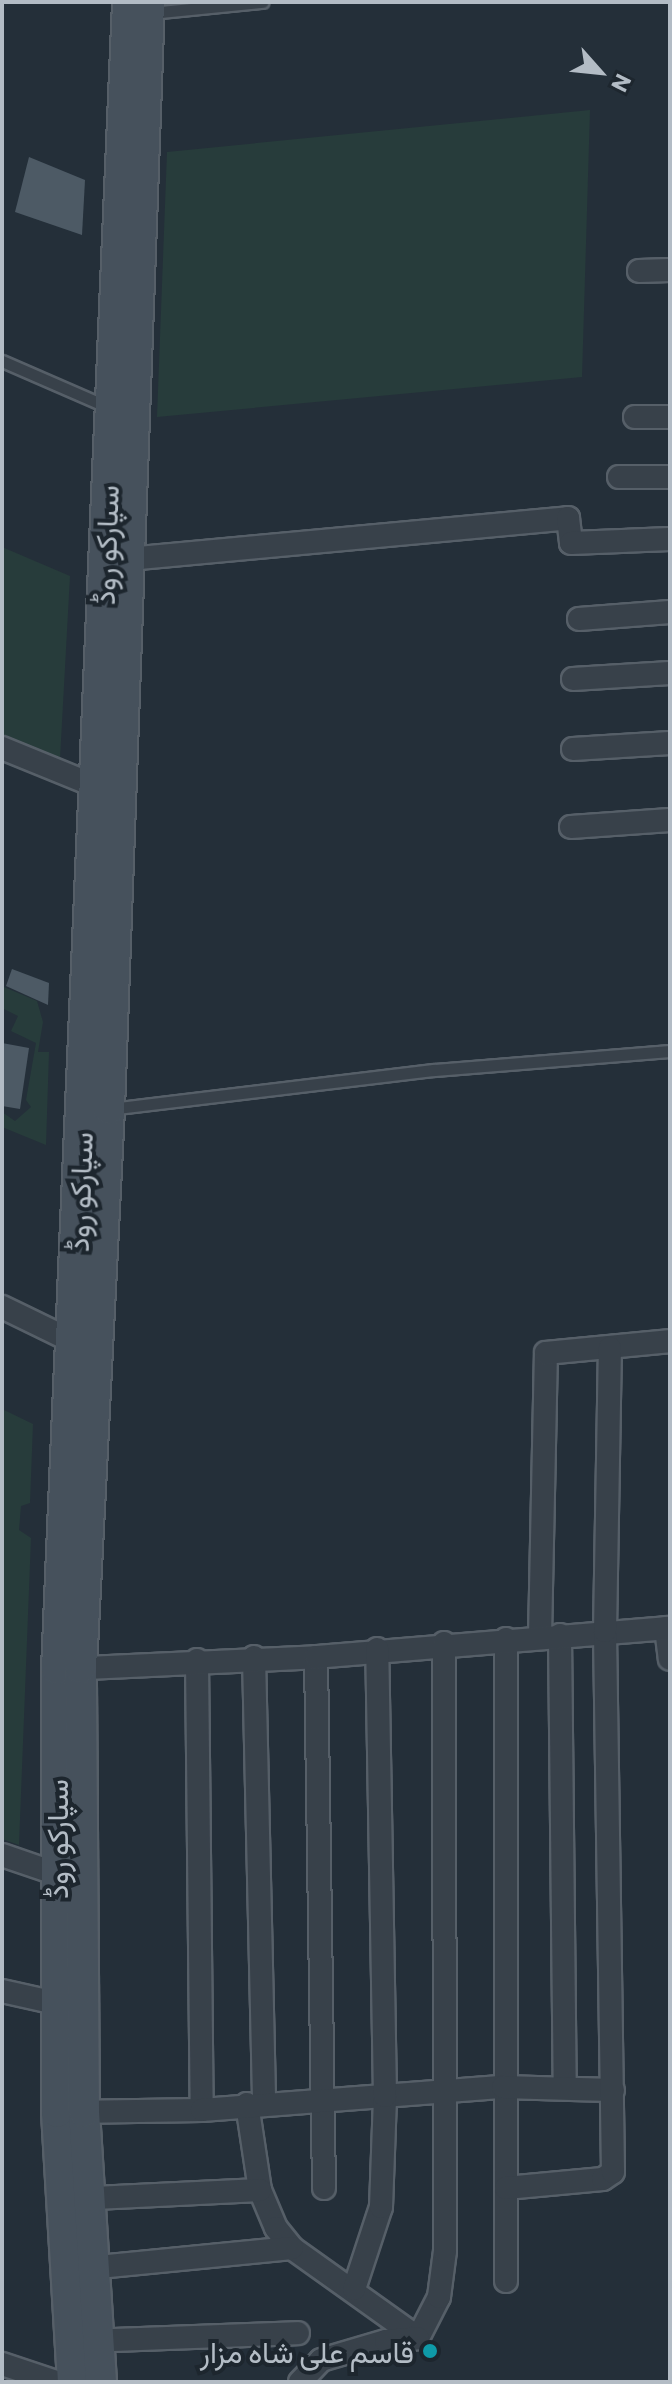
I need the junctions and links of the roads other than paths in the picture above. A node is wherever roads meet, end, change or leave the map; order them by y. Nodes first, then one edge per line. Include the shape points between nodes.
1 (262, 2) edge
2 (142, 6) edge
3 (670, 270) edge
4 (639, 271) dead end
5 (2, 361) edge
6 (111, 408) junction
7 (635, 417) dead end
8 (670, 417) edge
9 (619, 477) dead end
10 (670, 477) edge
11 (670, 539) edge
12 (128, 559) junction
13 (670, 612) edge
14 (579, 619) dead end
15 (670, 673) edge
16 (573, 679) dead end
17 (670, 743) edge
18 (2, 748) edge
19 (573, 749) dead end
20 (95, 786) junction
21 (670, 820) edge
22 (571, 827) dead end
23 (670, 1051) edge
24 (95, 1111) junction
25 (2, 1307) edge
26 (670, 1341) edge
27 (74, 1342) junction
28 (610, 1348) junction
29 (668, 1628) edge
30 (605, 1631) junction
31 (550, 1636) junction
32 (506, 1639) junction
33 (444, 1643) junction
34 (377, 1649) junction
35 (254, 1657) junction
36 (316, 1657) junction
37 (670, 1659) edge
38 (197, 1660) junction
39 (69, 1669) junction
40 (2, 1855) edge
41 (55, 1873) junction
42 (2, 1991) edge
43 (56, 2003) junction
44 (503, 2087) junction
45 (565, 2088) junction
46 (613, 2090) junction
47 (445, 2091) junction
48 (385, 2096) junction
49 (321, 2102) junction
50 (255, 2103) junction
51 (202, 2110) junction
52 (71, 2112) junction
53 (324, 2188) dead end
54 (506, 2188) junction
55 (260, 2190) junction
56 (76, 2199) junction
57 (292, 2248) junction
58 (80, 2269) junction
59 (506, 2281) dead end
60 (354, 2289) junction
61 (298, 2333) dead end
62 (418, 2338) junction
63 (85, 2341) junction
64 (2, 2364) edge
65 (56, 2382) edge
66 (73, 2382) edge
67 (101, 2382) edge
68 (300, 2382) edge

1 - 2 lane
2 - 6 street, سپارکو روڈ
2 - 12 street, سپارکو روڈ
3 - 4 street
5 - 6 lane
6 - 20 street, سپارکو روڈ
7 - 8 street
9 - 10 street
11 - 12 street via 571,543 568,518
12 - 24 street, سپارکو روڈ
13 - 14 street
15 - 16 street
17 - 19 street
18 - 20 street
20 - 24 street, سپارکو روڈ
21 - 22 street
23 - 24 lane via 434,1070
24 - 27 street, سپارکو روڈ
24 - 39 street, سپارکو روڈ
25 - 27 street
26 - 28 street
27 - 39 street, سپارکو روڈ
28 - 30 street
28 - 31 street via 551,1349 543,1359
29 - 30 street
29 - 37 street
30 - 31 street
30 - 46 street
31 - 32 street
31 - 45 street
32 - 33 street
32 - 44 street
33 - 34 street
33 - 47 street
34 - 36 street
34 - 48 street
35 - 36 street
35 - 38 street
35 - 50 street
36 - 49 street
38 - 39 street
38 - 51 street
39 - 41 street, سپارکو روڈ
39 - 52 street, سپارکو روڈ
40 - 41 street
41 - 43 street, سپارکو روڈ
42 - 43 street
43 - 52 street, سپارکو روڈ
44 - 45 street
44 - 47 street
44 - 54 street
45 - 46 street
46 - 54 street via 609,2178
47 - 48 street
47 - 62 street via 445,2251 439,2297
48 - 49 street
48 - 60 street via 381,2207
49 - 50 street
49 - 53 street
50 - 51 street
50 - 55 street
51 - 52 street
52 - 56 street, سپارکو روڈ
54 - 59 street
55 - 56 street
55 - 57 street via 276,2228
56 - 58 street, سپارکو روڈ
57 - 58 street
57 - 60 street
58 - 63 street, سپارکو روڈ
60 - 62 street
61 - 63 street
62 - 68 street via 386,2341 321,2360
63 - 66 street, سپارکو روڈ
63 - 67 street, سپارکو روڈ
64 - 65 street

